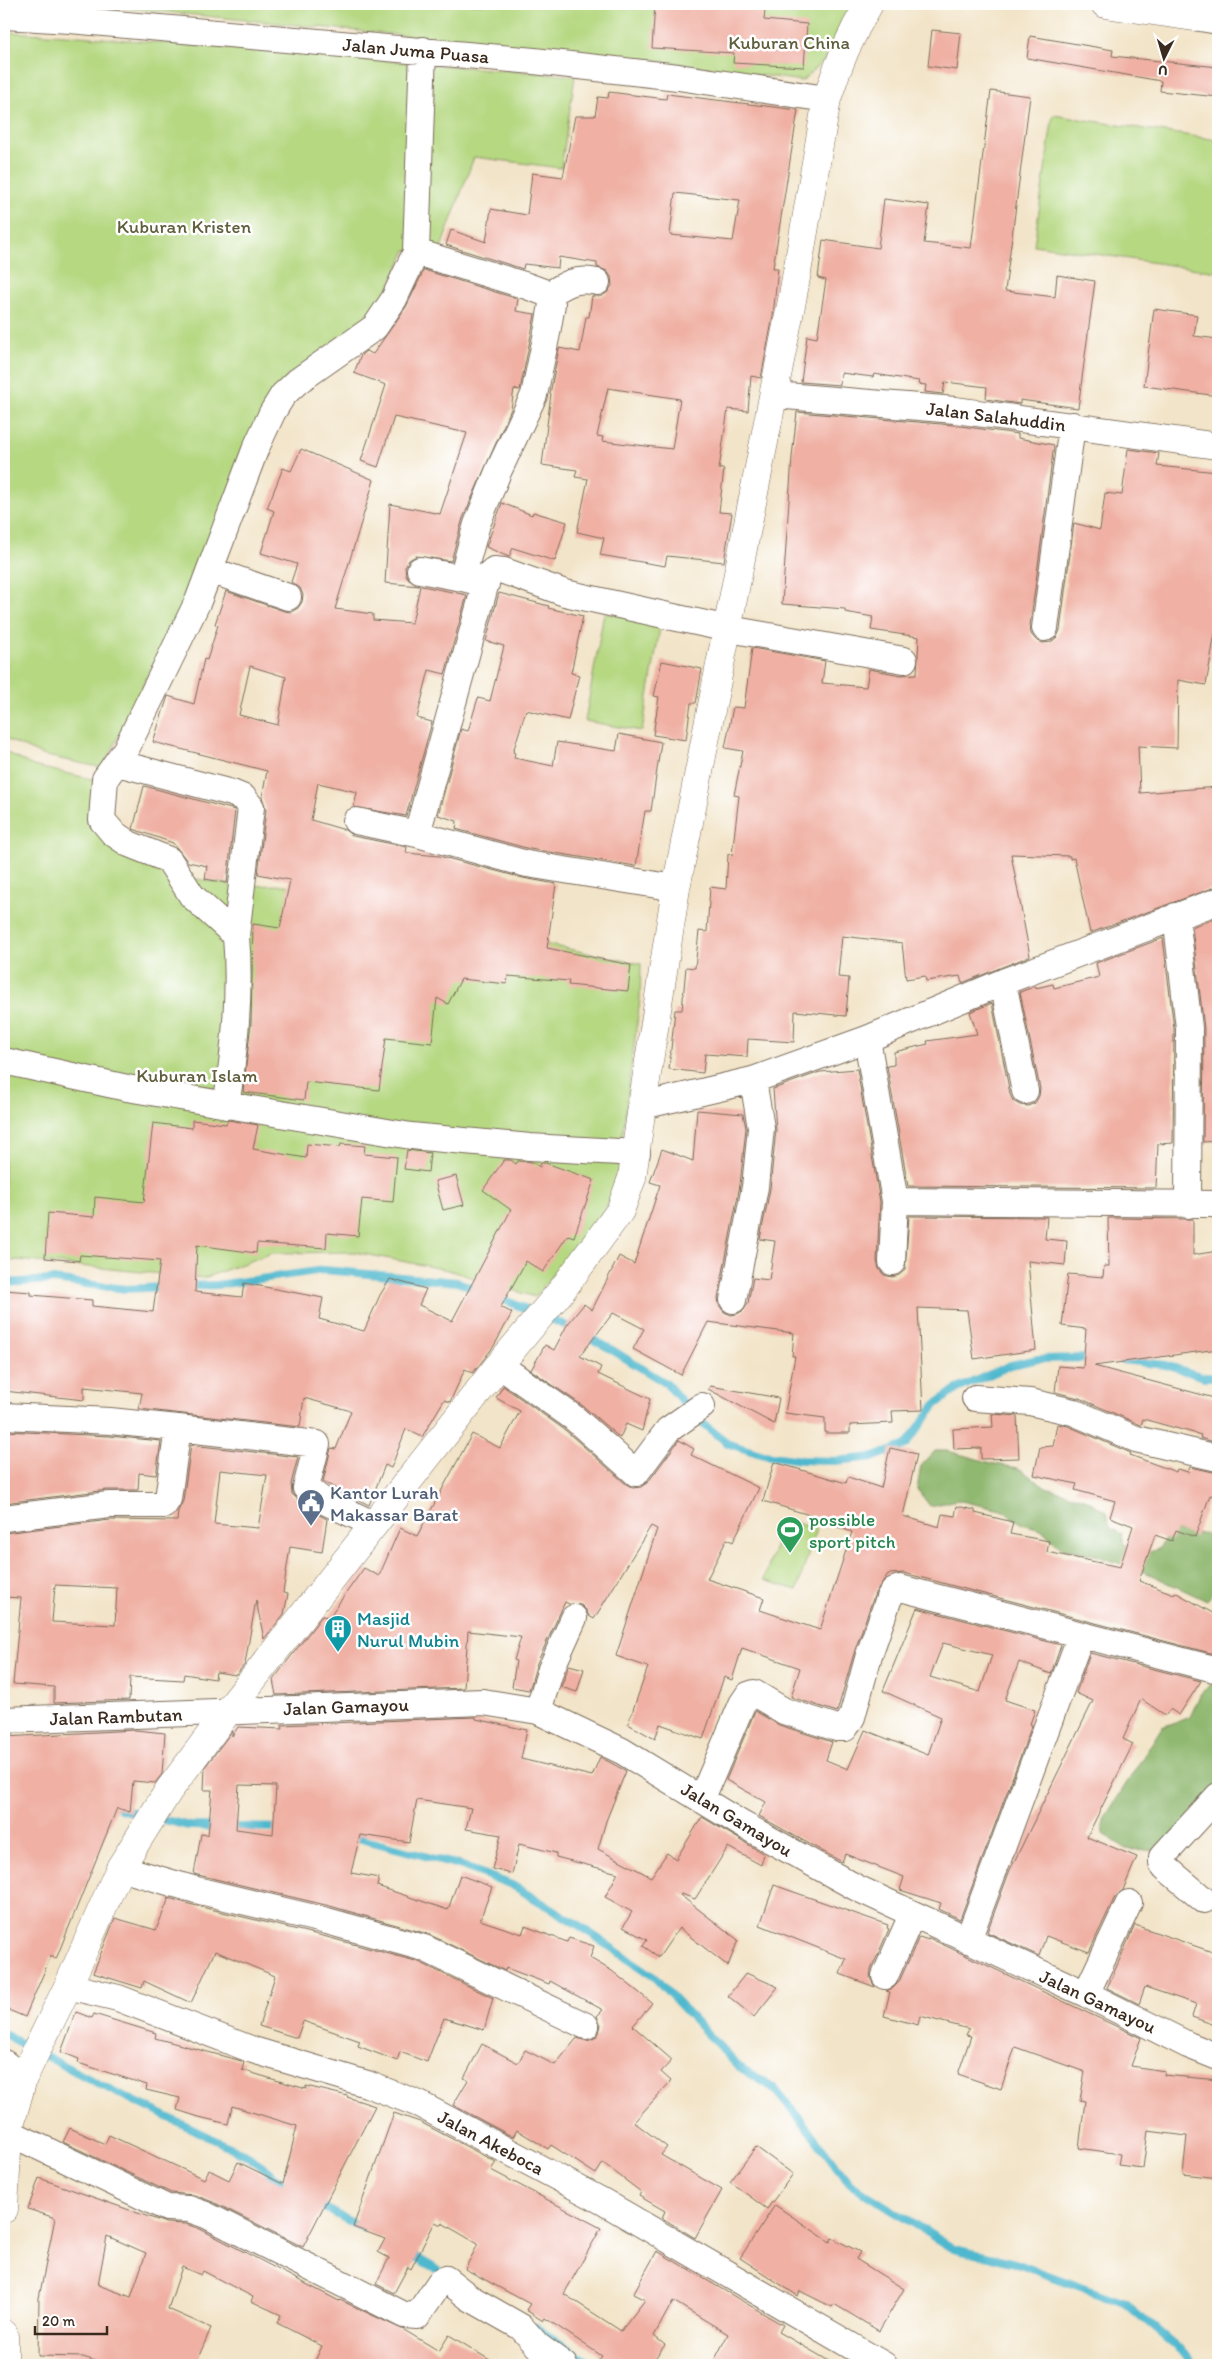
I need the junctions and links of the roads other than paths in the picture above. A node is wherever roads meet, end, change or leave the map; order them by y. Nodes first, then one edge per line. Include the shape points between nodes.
1 (869, 4) edge
2 (1105, 4) edge
3 (1203, 14) edge
4 (4, 16) edge
5 (423, 50) junction
6 (828, 99) junction
7 (416, 252) junction
8 (597, 282) dead end
9 (549, 295) junction
10 (774, 395) junction
11 (1072, 425) junction
12 (1218, 446) edge
13 (210, 570) junction
14 (420, 570) dead end
15 (474, 581) junction
16 (288, 598) dead end
17 (1045, 628) dead end
18 (729, 629) junction
19 (904, 660) dead end
20 (117, 763) junction
21 (356, 822) dead end
22 (417, 834) junction
23 (676, 888) junction
24 (1218, 901) edge
25 (1176, 916) junction
26 (236, 936) junction
27 (1003, 982) junction
28 (867, 1039) junction
29 (4, 1061) edge
30 (753, 1080) junction
31 (1024, 1091) dead end
32 (226, 1106) junction
33 (642, 1106) junction
34 (637, 1153) junction
35 (895, 1201) junction
36 (1218, 1204) edge
37 (1188, 1205) junction
38 (892, 1262) dead end
39 (732, 1300) dead end
40 (499, 1365) junction
41 (974, 1398) dead end
42 (702, 1406) dead end
43 (4, 1416) edge
44 (178, 1428) junction
45 (1218, 1458) edge
46 (4, 1518) edge
47 (373, 1524) junction
48 (574, 1618) dead end
49 (1081, 1635) junction
50 (1218, 1670) edge
51 (228, 1711) junction
52 (538, 1711) junction
53 (4, 1720) edge
54 (1218, 1796) edge
55 (702, 1798) junction
56 (120, 1868) junction
57 (1204, 1900) dead end
58 (1129, 1903) dead end
59 (912, 1915) junction
60 (968, 1940) junction
61 (885, 1976) dead end
62 (68, 1986) junction
63 (1086, 1994) junction
64 (586, 2026) dead end
65 (1218, 2057) edge
66 (25, 2059) edge
67 (8, 2132) junction
68 (4, 2209) edge
69 (4, 2334) edge
70 (4, 2365) edge
71 (564, 2365) edge
72 (884, 2365) edge

1 - 6 street via 858,22
2 - 3 street
4 - 5 street, Jalan Juma Puasa
5 - 6 street, Jalan Juma Puasa via 678,77
5 - 7 street
6 - 10 street
7 - 9 street
7 - 13 street via 394,299 375,327 283,395 255,450
8 - 9 street via 584,279 565,284
9 - 15 street via 552,304 534,395 477,524
10 - 11 street, Jalan Salahuddin via 955,410
10 - 18 street via 744,536
11 - 12 street, Jalan Salahuddin
11 - 17 street
13 - 16 street
13 - 20 street via 160,682
14 - 15 street
15 - 18 street via 492,571 504,570 565,593
15 - 22 street
18 - 19 street
18 - 23 street
20 - 26 street via 105,779 102,820 129,844 169,860 192,896
20 - 26 street via 232,793 249,802 251,808
21 - 22 street
22 - 23 street via 527,864
23 - 33 street
24 - 25 street
25 - 27 street
25 - 37 street via 1189,1028
26 - 32 street via 239,969 235,1039
27 - 28 street
27 - 31 street
28 - 30 street
28 - 35 street
29 - 32 street
30 - 33 street
30 - 39 street via 761,1128 755,1187
32 - 34 street via 434,1139
33 - 34 street
34 - 40 street via 620,1211 562,1290
35 - 37 street
35 - 38 street
36 - 37 street
40 - 42 street via 574,1418 636,1473 668,1430
40 - 47 street
41 - 45 street via 1030,1402 1064,1410 1136,1439
43 - 44 street
44 - 46 street via 168,1499 164,1505 110,1505
44 - 47 street via 317,1444 306,1488 322,1500
47 - 51 street
48 - 52 street
49 - 50 street
49 - 55 street via 936,1596 900,1588 894,1590 846,1728 836,1728 793,1714 754,1693 748,1695
49 - 60 street
51 - 52 street, Jalan Gamayou via 483,1702
51 - 53 street, Jalan Rambutan
51 - 56 street via 169,1790
52 - 55 street, Jalan Gamayou via 622,1751
54 - 57 street via 1162,1857 1165,1867
55 - 59 street, Jalan Gamayou via 802,1859
56 - 62 street
56 - 64 street via 424,1948
58 - 63 street
59 - 60 street, Jalan Gamayou
59 - 61 street
60 - 63 street, Jalan Gamayou
62 - 66 street
62 - 72 street, Jalan Akeboca via 118,1998 253,2050 367,2084 419,2104 602,2201
63 - 65 street, Jalan Gamayou
66 - 67 street
67 - 68 street
67 - 71 street via 167,2208 188,2209 206,2215 404,2316 417,2316 440,2282 446,2279 470,2298 521,2327 538,2346
69 - 70 street

